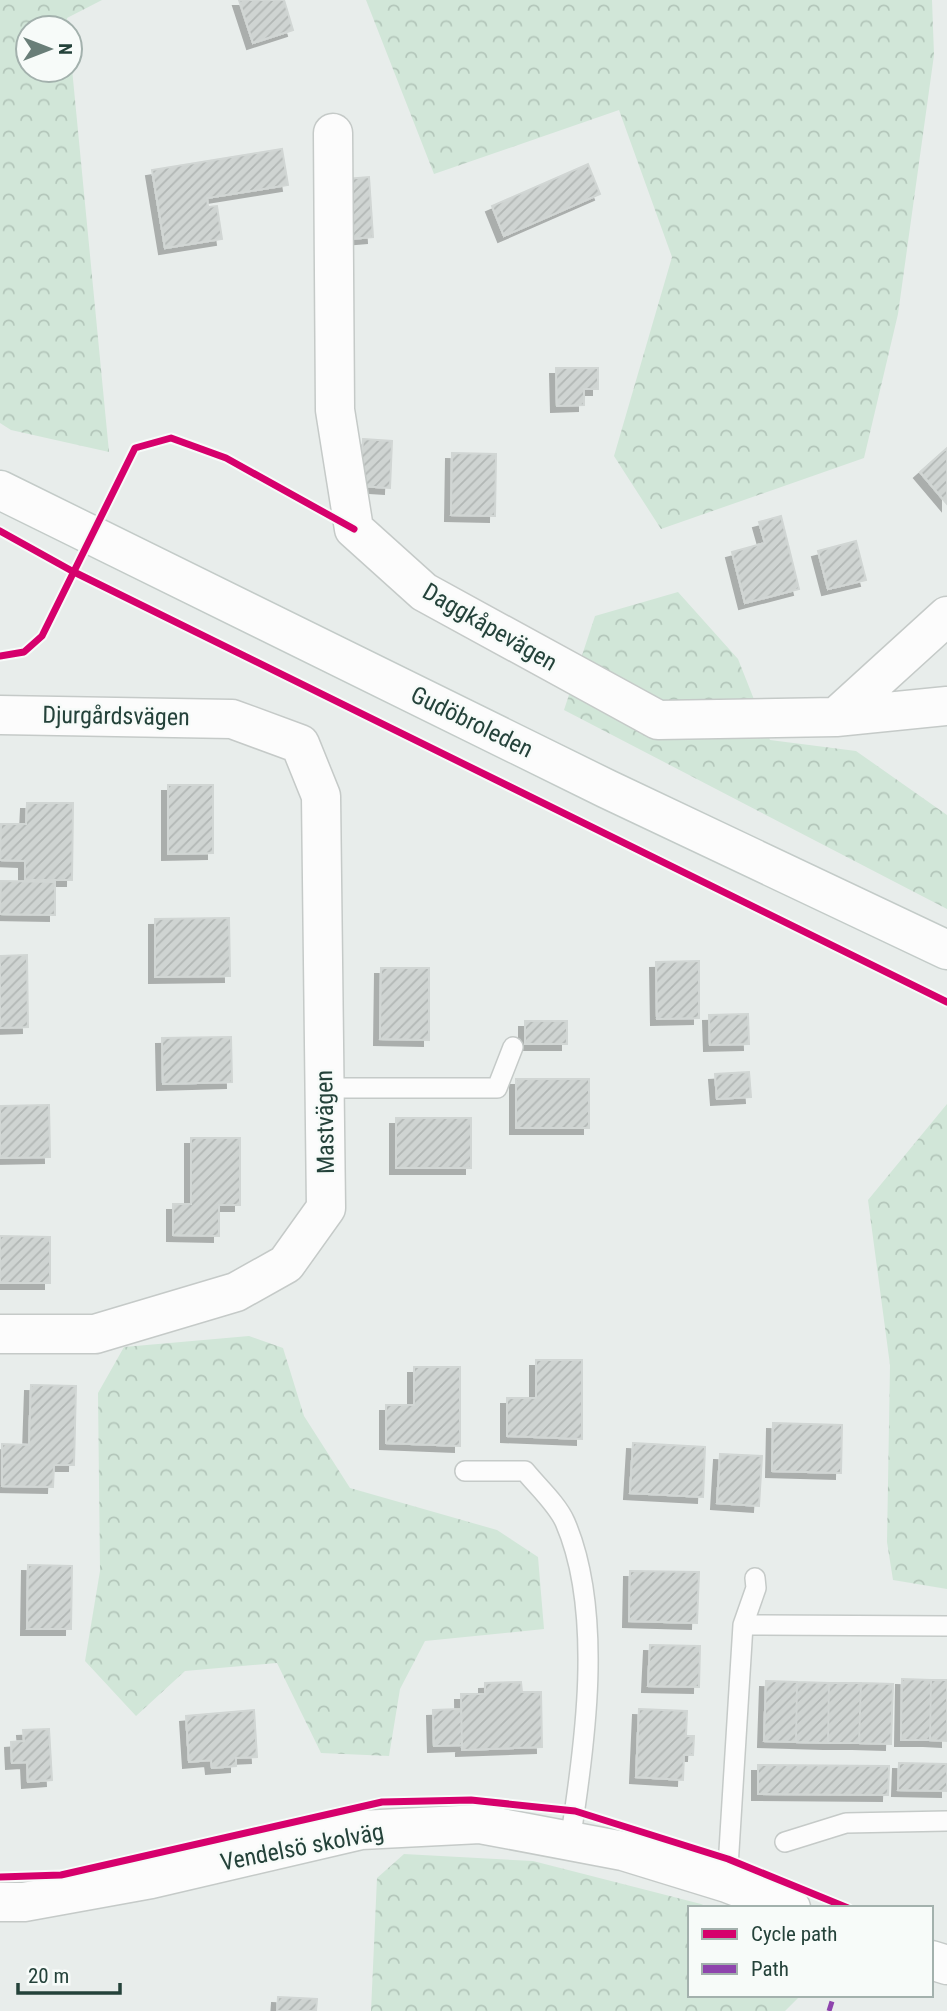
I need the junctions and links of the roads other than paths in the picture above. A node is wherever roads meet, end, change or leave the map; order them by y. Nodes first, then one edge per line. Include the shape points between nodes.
1 (333, 133) dead end
2 (0, 490) edge
3 (947, 616) edge
4 (947, 706) edge
5 (0, 715) edge
6 (836, 717) junction
7 (232, 719) joint
8 (947, 950) edge
9 (513, 1047) dead end
10 (325, 1088) junction
11 (0, 1334) edge
12 (465, 1471) dead end
13 (755, 1578) dead end
14 (743, 1625) junction
15 (947, 1626) edge
16 (947, 1822) edge
17 (570, 1840) junction
18 (785, 1842) dead end
19 (727, 1883) junction
20 (0, 1902) edge
21 (787, 1906) edge

1 - 6 street, Daggkåpevägen via 335,410 354,529 424,592 658,720
2 - 8 street, Gudöbroleden via 607,789
3 - 6 street
4 - 6 street, Daggkåpevägen
5 - 7 street, Djurgårdsvägen
7 - 10 street, Mastvägen via 300,744 321,796
9 - 10 lane via 497,1088
10 - 11 street, Mastvägen via 326,1208 286,1264 236,1292 95,1334
12 - 17 lane via 526,1471 564,1520 581,1570 586,1672
13 - 14 lane
14 - 15 lane
14 - 19 lane
16 - 18 lane via 846,1823
17 - 19 street, Vendelsö skolväg
17 - 20 street, Vendelsö skolväg via 480,1824 361,1830 151,1879 24,1902
19 - 21 street, Vendelsö skolväg

